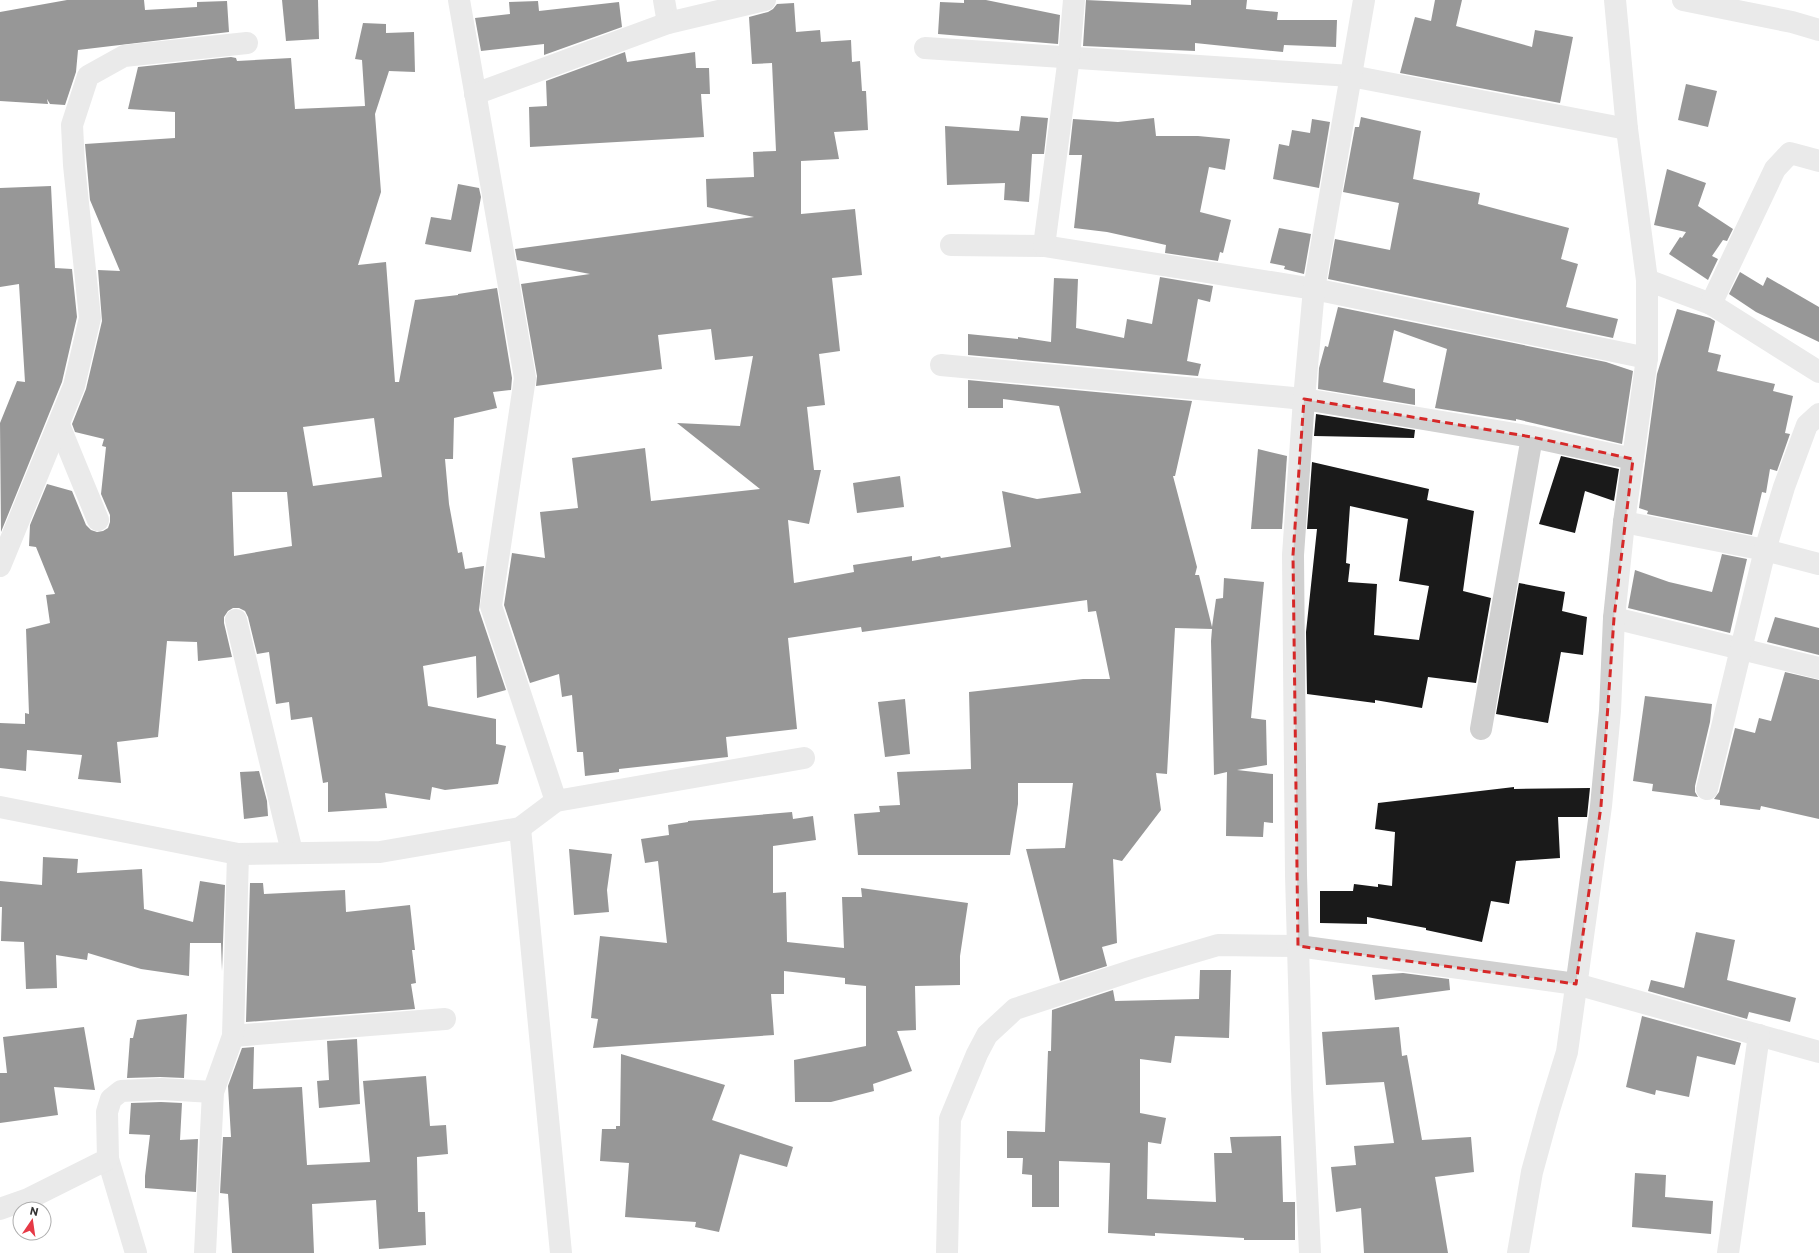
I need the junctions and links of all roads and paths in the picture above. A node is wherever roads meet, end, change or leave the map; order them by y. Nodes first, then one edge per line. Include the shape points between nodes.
1 (458, 0) edge
2 (664, 0) edge
3 (765, 0) edge
4 (1074, 0) edge
5 (1364, 0) edge
6 (1615, 0) edge
7 (1683, 0) edge
8 (668, 23) junction
9 (1819, 30) edge
10 (247, 43) dead end
11 (925, 48) dead end
12 (1068, 58) junction
13 (1351, 76) junction
14 (475, 94) junction
15 (1627, 129) junction
16 (1819, 161) edge
17 (951, 245) dead end
18 (1044, 246) junction
19 (1647, 280) junction
20 (1314, 288) junction
21 (1711, 304) junction
22 (1647, 358) junction
23 (941, 365) dead end
24 (1819, 372) edge
25 (1304, 399) junction
26 (1819, 414) edge
27 (59, 425) junction
28 (1532, 436) junction
29 (1633, 459) junction
30 (98, 520) dead end
31 (1624, 522) junction
32 (1765, 550) junction
33 (1819, 564) edge
34 (0, 566) edge
35 (1614, 618) junction
36 (236, 620) dead end
37 (1742, 649) junction
38 (1819, 668) edge
39 (1481, 728) dead end
40 (804, 758) dead end
41 (1707, 789) dead end
42 (556, 801) junction
43 (0, 807) edge
44 (520, 828) junction
45 (292, 852) junction
46 (238, 854) junction
47 (1298, 946) junction
48 (1576, 984) junction
49 (445, 1019) dead end
50 (1759, 1035) junction
51 (233, 1036) junction
52 (1819, 1052) edge
53 (213, 1092) junction
54 (108, 1159) junction
55 (0, 1209) edge
56 (136, 1253) edge
57 (205, 1253) edge
58 (561, 1253) edge
59 (947, 1253) edge
60 (1310, 1253) edge
61 (1518, 1253) edge
62 (1728, 1253) edge

1 - 14 street
2 - 8 street
3 - 8 street
4 - 12 street
5 - 13 street
6 - 15 street
7 - 9 street
8 - 14 street
10 - 27 street via 124,56 88,76 72,125 90,318 74,386
11 - 12 street
12 - 13 street
12 - 18 street
13 - 15 street
13 - 20 street
14 - 42 street via 525,378 491,606
15 - 19 street
16 - 21 street via 1790,153 1775,169
17 - 18 street
18 - 20 street
19 - 21 street
19 - 22 street
20 - 22 street
20 - 25 street
21 - 24 street
22 - 29 street
23 - 25 street
25 - 28 street
25 - 47 street via 1293,555
26 - 32 street via 1807,425 1784,487
27 - 30 street
27 - 34 street
28 - 29 street
28 - 39 street
29 - 31 street
31 - 32 street
31 - 35 street
32 - 33 street
32 - 37 street
35 - 37 street
35 - 48 street via 1610,711 1601,806
36 - 45 street
37 - 38 street
37 - 41 street
40 - 42 street
42 - 44 street
43 - 46 street
44 - 45 street via 380,852
44 - 58 street
45 - 46 street
46 - 51 street
47 - 48 street
47 - 59 street via 1218,945 1015,1009 987,1035 950,1119
47 - 60 street
48 - 50 street
48 - 61 street via 1567,1052 1532,1172
49 - 51 street
50 - 52 street
50 - 62 street
51 - 53 street
53 - 54 street via 121,1090 111,1099 107,1112
53 - 57 street
54 - 55 street via 28,1199
54 - 56 street

